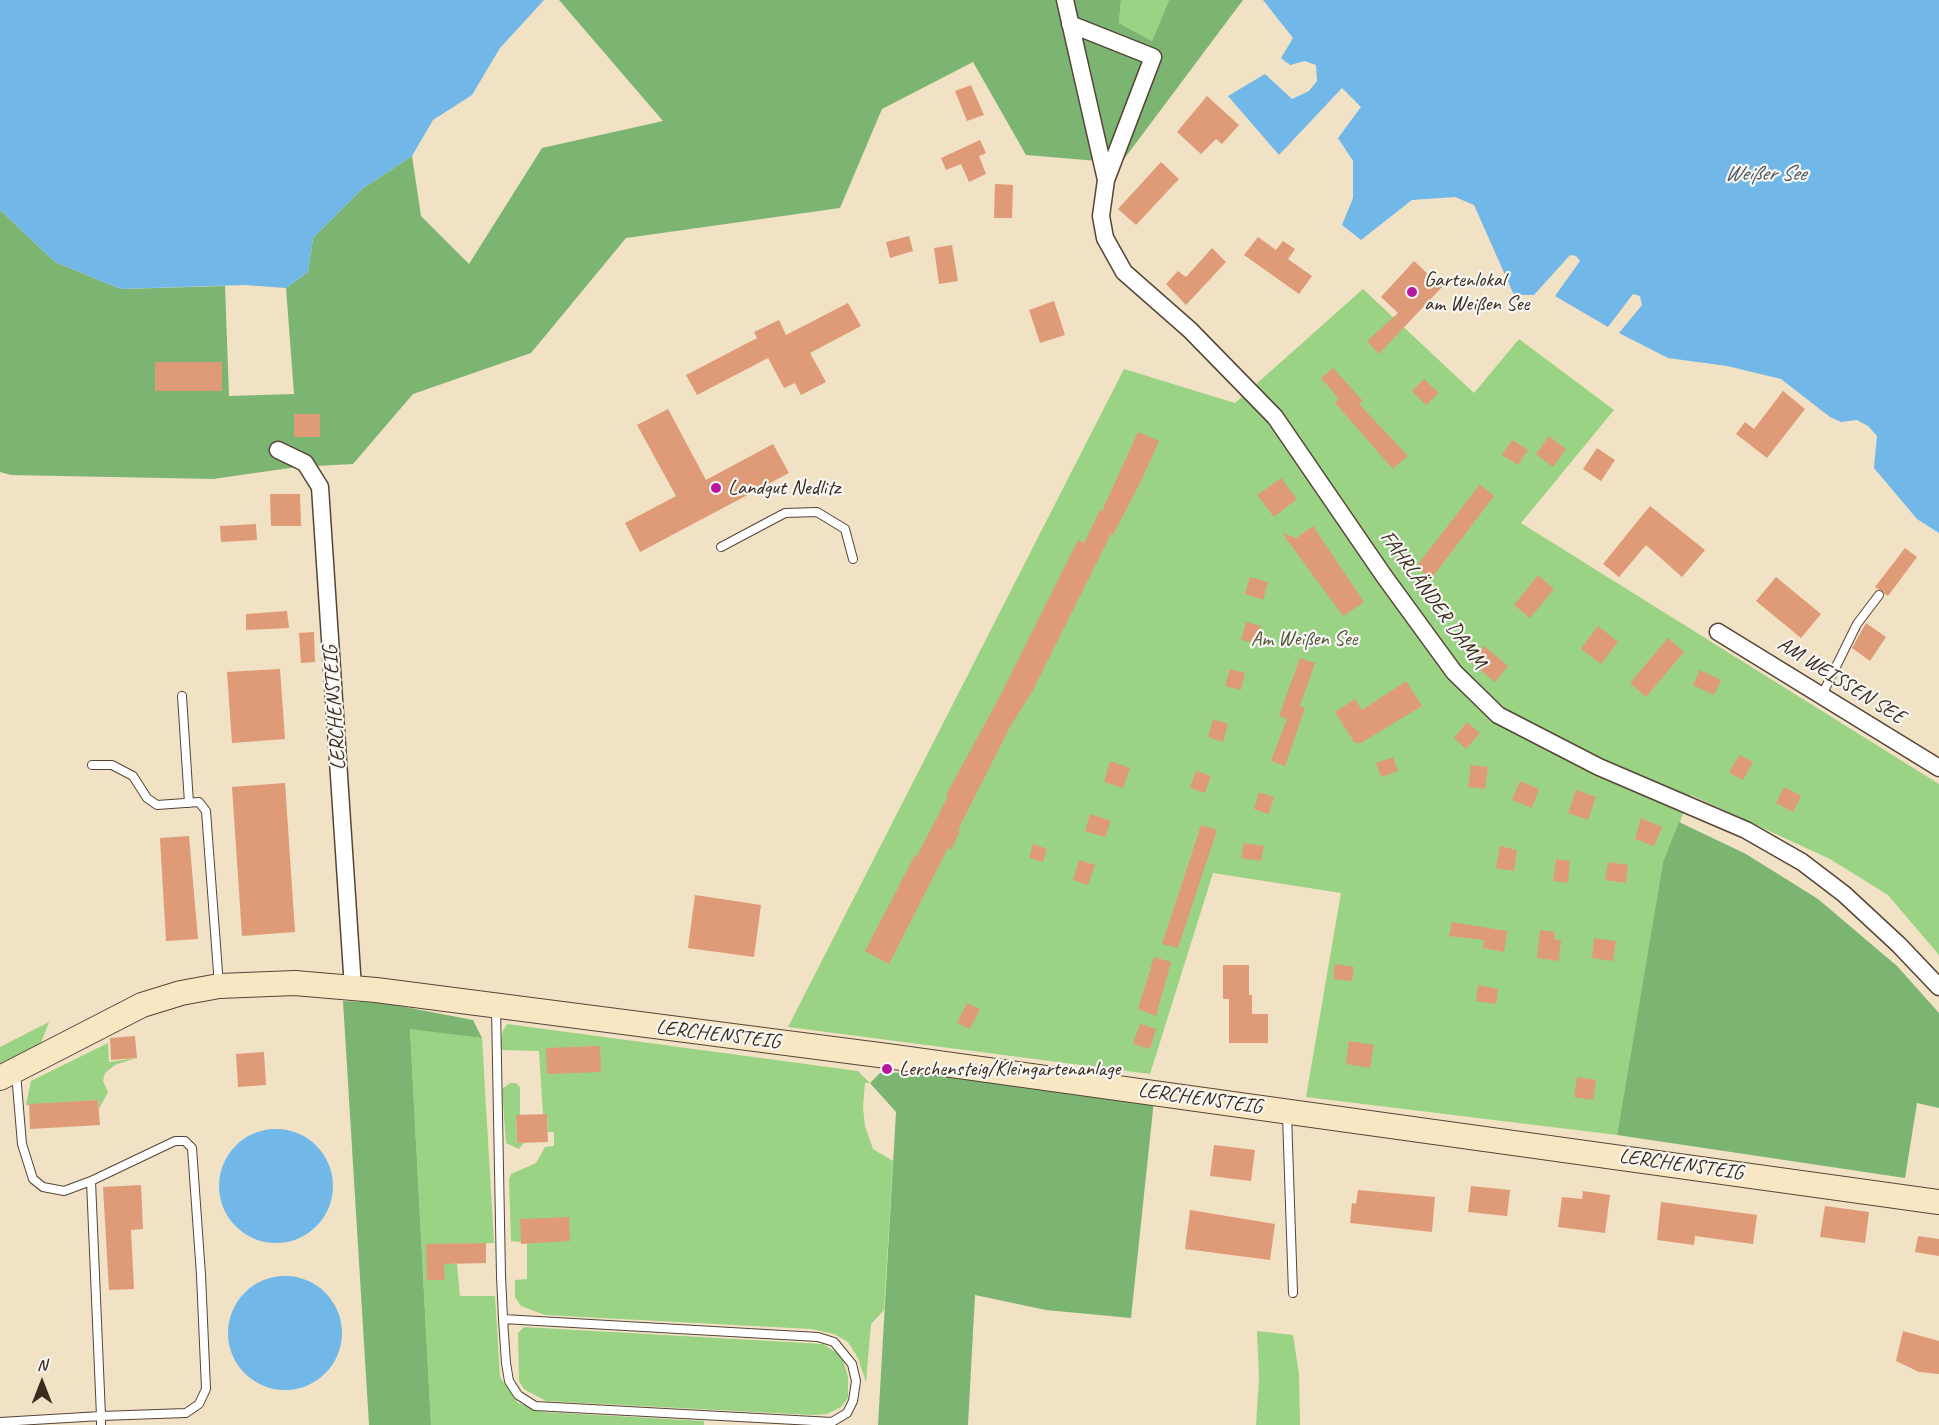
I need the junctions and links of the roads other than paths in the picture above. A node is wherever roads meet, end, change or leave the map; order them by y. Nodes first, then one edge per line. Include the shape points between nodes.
1 (1065, 0) edge
2 (1070, 24) junction
3 (1106, 180) junction
4 (278, 450) dead end
5 (721, 547) dead end
6 (853, 559) dead end
7 (1879, 595) dead end
8 (1718, 633) dead end
9 (1822, 695) junction
10 (183, 696) dead end
11 (92, 765) dead end
12 (1939, 768) edge
13 (189, 803) junction
14 (219, 986) junction
15 (1939, 987) edge
16 (353, 988) junction
17 (496, 1006) junction
18 (8, 1074) edge
19 (1287, 1112) junction
20 (91, 1181) junction
21 (1939, 1202) edge
22 (1293, 1293) dead end
23 (504, 1319) junction
24 (101, 1421) edge
25 (0, 1422) edge
26 (20, 1423) edge

1 - 2 street, FAHRLÄNDER DAMM
2 - 3 street, FAHRLÄNDER DAMM
2 - 3 street, FAHRLÄNDER DAMM via 1153,57
3 - 15 street, FAHRLÄNDER DAMM via 1101,216 1105,238 1124,272 1190,330 1275,417 1417,622 1454,672 1481,699 1498,715 1599,767 1746,830 1803,862 1892,938
4 - 16 street, LERCHENSTEIG via 305,463 320,487
5 - 6 lane via 785,513 817,512 845,529
7 - 9 lane via 1857,624
8 - 9 street, AM WEISSEN SEE
9 - 12 street, AM WEISSEN SEE
10 - 13 lane
11 - 13 lane via 112,765 133,776 147,798 157,805
13 - 14 lane via 199,802 206,811
14 - 16 street, LERCHENSTEIG via 285,983
14 - 18 street, LERCHENSTEIG via 142,1005
16 - 17 street, LERCHENSTEIG
17 - 19 street, LERCHENSTEIG
17 - 23 lane
18 - 20 lane via 33,1179 52,1191
19 - 21 street, LERCHENSTEIG
19 - 22 lane
20 - 24 lane
20 - 24 lane via 175,1141 185,1141 192,1148 206,1389 199,1404 186,1413
23 - 23 lane via 509,1381 518,1395 535,1406 832,1422 847,1413 853,1401 856,1381 852,1364 834,1342 818,1336
24 - 26 lane
25 - 26 lane

